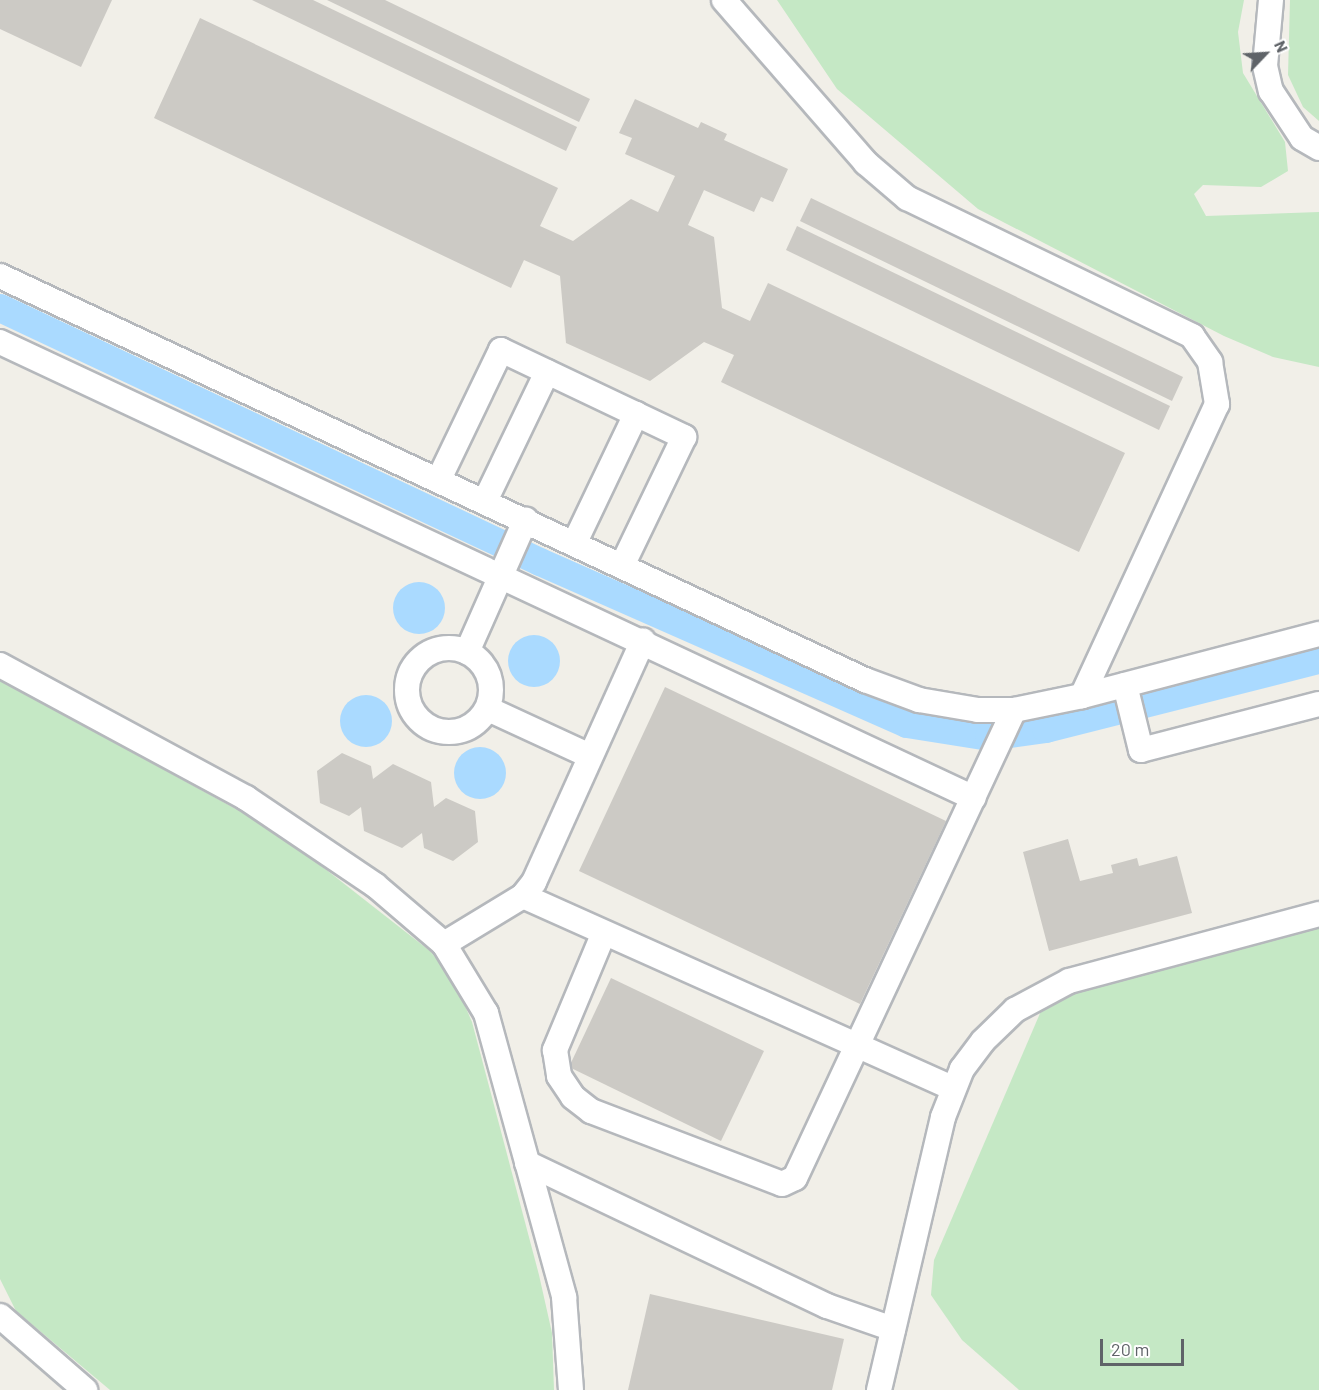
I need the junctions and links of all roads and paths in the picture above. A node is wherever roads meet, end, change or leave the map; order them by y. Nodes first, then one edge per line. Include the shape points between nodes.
1 (724, 0) edge
2 (1271, 0) edge
3 (1319, 148) edge
4 (0, 276) edge
5 (0, 342) edge
6 (547, 372) junction
7 (636, 414) junction
8 (439, 479) junction
9 (485, 501) junction
10 (522, 527) junction
11 (574, 542) junction
12 (623, 564) junction
13 (503, 566) junction
14 (1319, 634) edge
15 (643, 641) junction
16 (467, 652) junction
17 (0, 665) edge
18 (1125, 685) junction
19 (1082, 696) junction
20 (1319, 704) edge
21 (488, 709) junction
22 (1014, 710) junction
23 (590, 756) junction
24 (974, 798) junction
25 (523, 896) junction
26 (1319, 914) edge
27 (603, 935) junction
28 (444, 944) junction
29 (859, 1048) junction
30 (952, 1088) junction
31 (527, 1163) junction
32 (0, 1316) edge
33 (893, 1329) junction
34 (85, 1390) edge
35 (571, 1390) edge
36 (879, 1390) edge

1 - 19 street via 866,163 906,198 1191,336 1210,362 1217,404
2 - 3 street via 1265,66 1271,92 1302,138
4 - 8 street
5 - 13 street
6 - 7 street
6 - 8 street via 501,350
6 - 9 street
7 - 11 street
7 - 12 street via 684,437
8 - 9 street
9 - 10 street
10 - 11 street
10 - 13 street
11 - 12 street
12 - 22 street via 865,680 919,700
13 - 15 street
13 - 16 street
14 - 18 street
15 - 23 street
15 - 24 street
16 - 21 street via 486,670
16 - 21 street via 441,649 418,661 407,685 412,711 444,733 470,728
17 - 28 street via 246,798 375,885
18 - 19 street
18 - 20 street via 1141,750
19 - 22 street
21 - 23 street
22 - 24 street
23 - 25 street
24 - 29 street
25 - 27 street
25 - 28 street
26 - 30 street via 1040,993 983,1041
27 - 29 street
27 - 29 street via 555,1050 559,1076 591,1110 782,1184 802,1171
28 - 31 street via 486,1013
29 - 30 street
30 - 33 street
31 - 33 street via 827,1306
31 - 35 street via 564,1297
32 - 34 street
33 - 36 street

